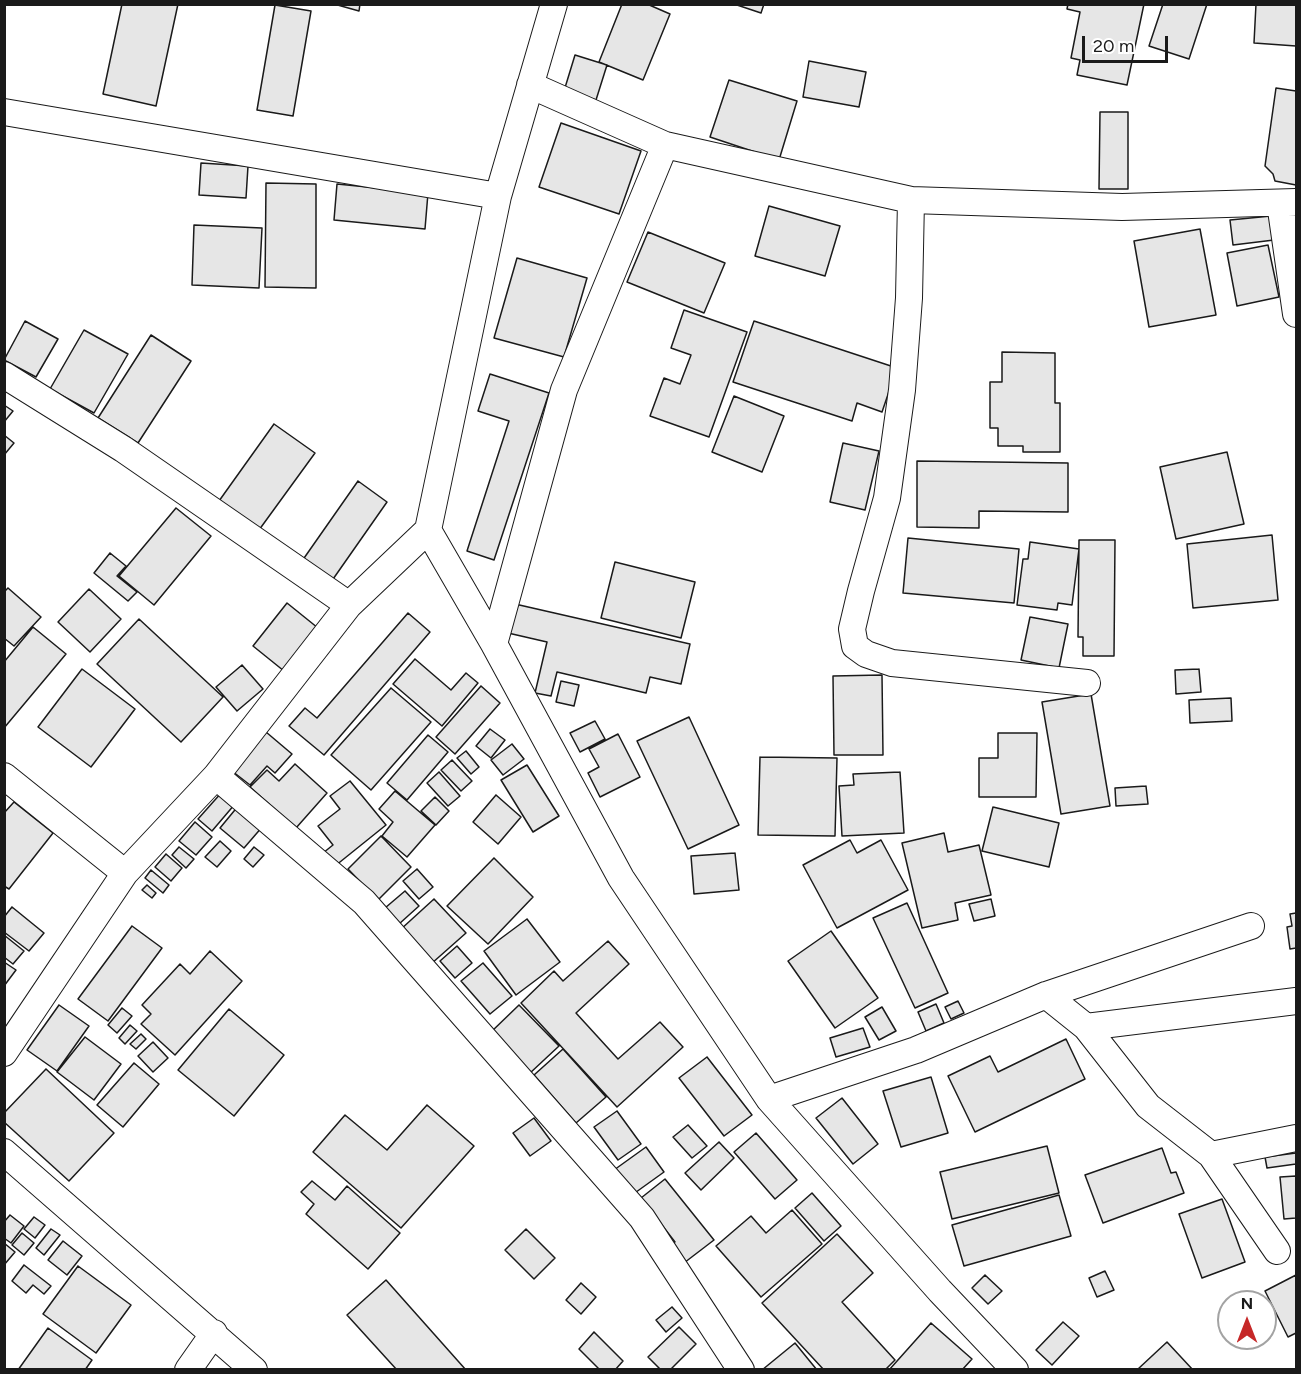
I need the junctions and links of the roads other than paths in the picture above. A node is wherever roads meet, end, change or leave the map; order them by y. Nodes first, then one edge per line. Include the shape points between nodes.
1 (554, 4) edge
2 (530, 85) junction
3 (4, 112) edge
4 (665, 144) junction
5 (498, 196) junction
6 (911, 200) junction
7 (1288, 202) edge
8 (1296, 314) edge
9 (4, 375) edge
10 (428, 530) junction
11 (349, 605) junction
12 (495, 644) junction
13 (1086, 683) dead end
14 (4, 776) edge
15 (216, 776) junction
16 (125, 873) junction
17 (1251, 926) dead end
18 (1046, 995) junction
19 (1296, 1001) edge
20 (1086, 1027) junction
21 (4, 1053) edge
22 (769, 1099) junction
23 (1296, 1138) edge
24 (4, 1152) edge
25 (1211, 1155) junction
26 (1277, 1251) dead end
27 (214, 1334) junction
28 (188, 1370) edge
29 (254, 1370) edge
30 (741, 1370) edge
31 (1015, 1370) edge

1 - 2 street
2 - 4 street
2 - 5 street
3 - 5 street
4 - 6 street
4 - 12 street via 564,390
5 - 10 street
6 - 7 street via 1122,207
6 - 13 street via 902,390 887,498 852,629 855,646 892,663
7 - 8 street
9 - 11 street via 123,449
10 - 11 street
10 - 12 street
11 - 15 street
12 - 22 street via 621,878
14 - 16 street
15 - 16 street
15 - 30 street via 364,902 642,1218
16 - 21 street
17 - 18 street
18 - 20 street
18 - 22 street via 916,1050
19 - 20 street
20 - 25 street via 1148,1106
22 - 31 street
23 - 25 street
24 - 27 street
25 - 26 street
27 - 28 street
27 - 29 street

